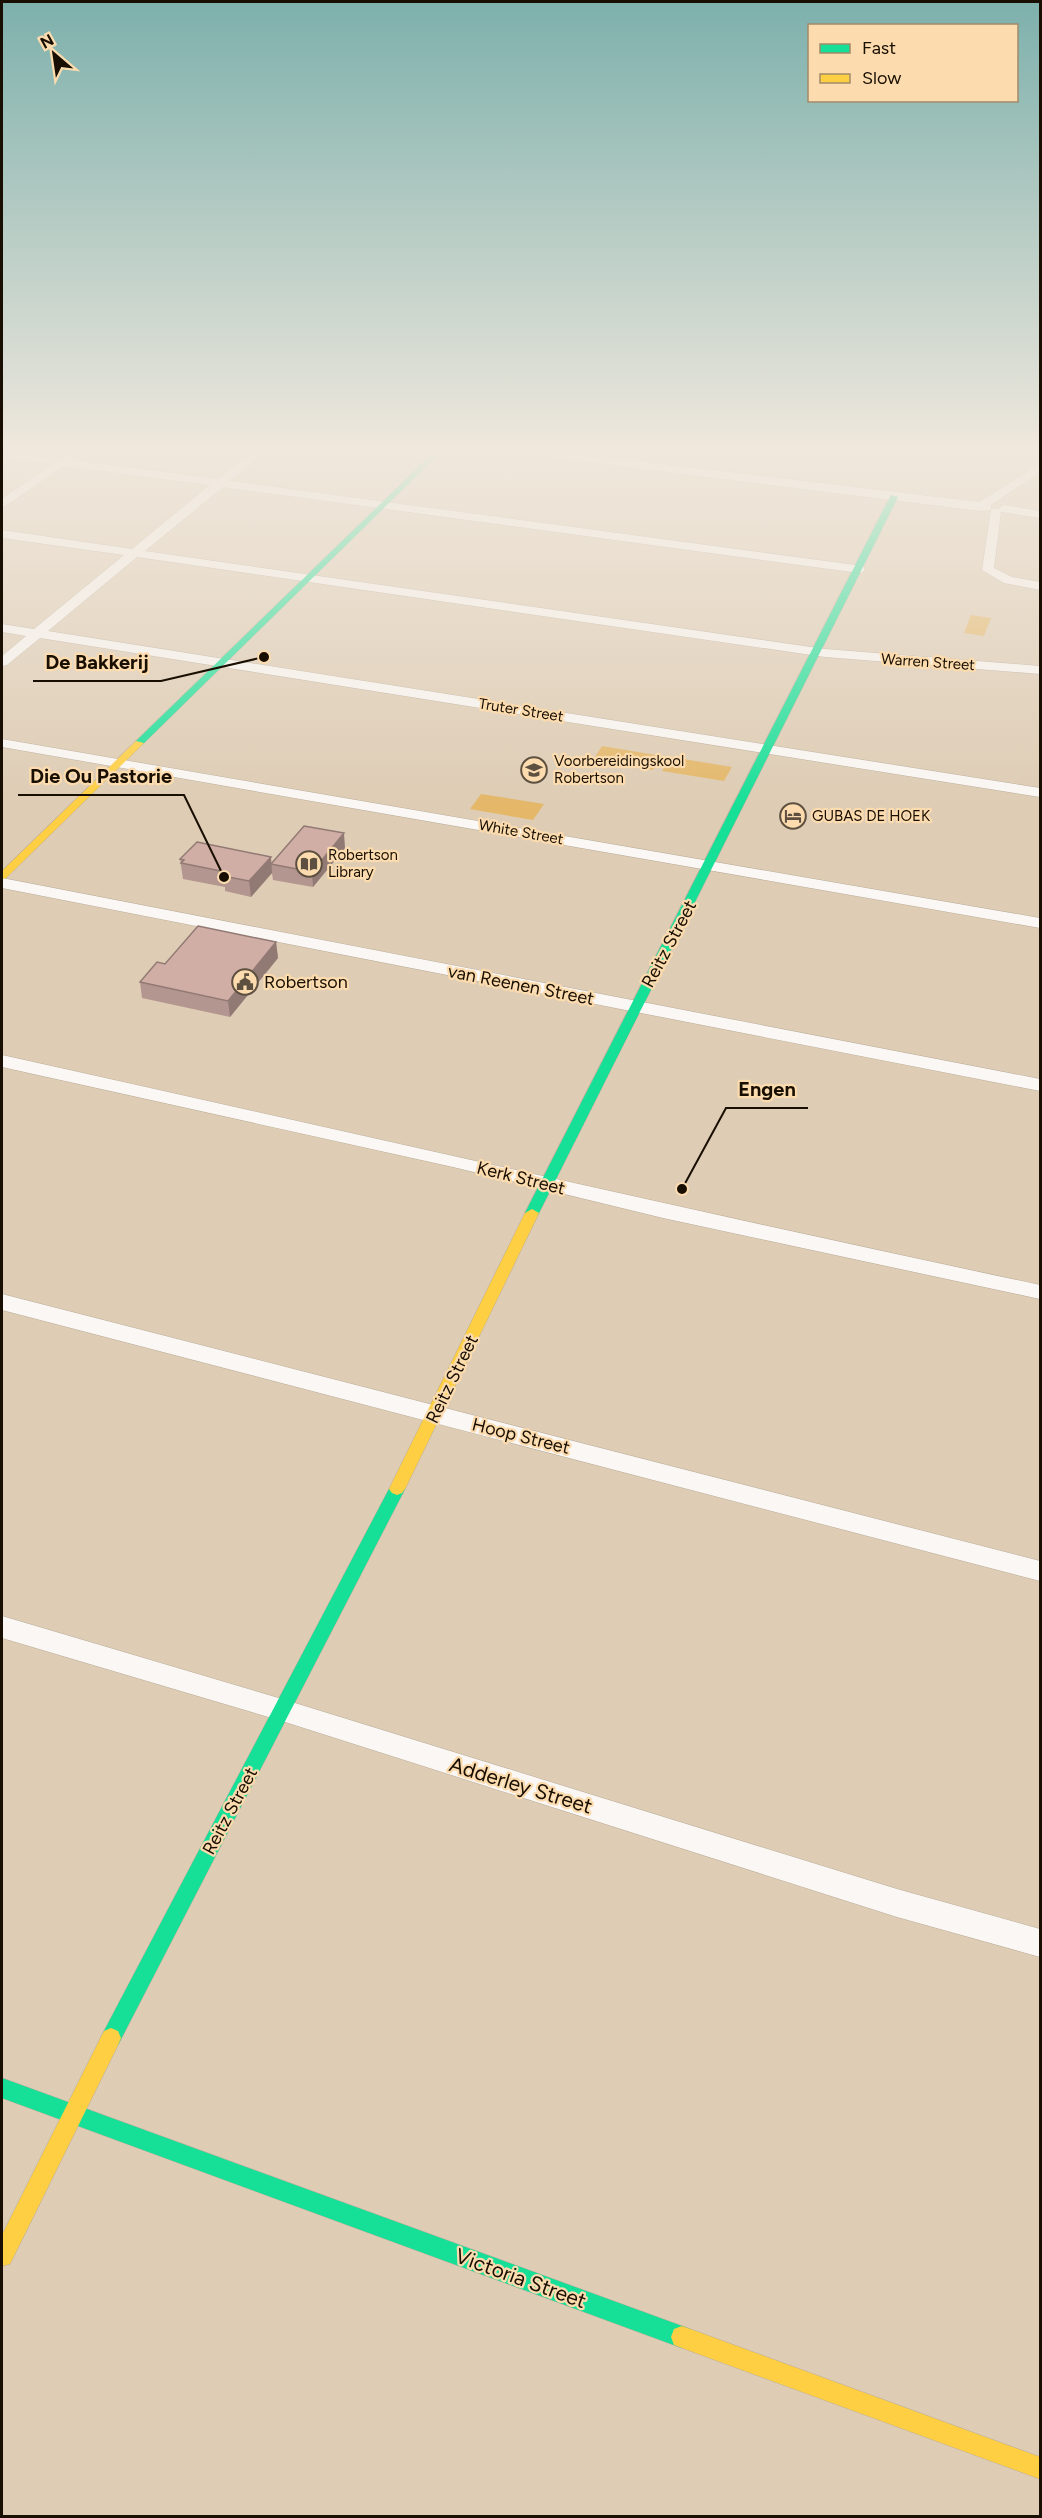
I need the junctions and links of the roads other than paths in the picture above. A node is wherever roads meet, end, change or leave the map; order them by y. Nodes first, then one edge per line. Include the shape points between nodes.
1 (113, 571) edge
2 (257, 571) edge
3 (317, 571) edge
4 (858, 571) edge
5 (989, 571) edge
6 (309, 578) junction
7 (1041, 586) edge
8 (2, 628) edge
9 (36, 634) junction
10 (815, 652) junction
11 (2, 662) edge
12 (221, 663) junction
13 (1041, 670) edge
14 (2, 743) edge
15 (766, 749) junction
16 (119, 763) junction
17 (1041, 793) edge
18 (710, 866) junction
19 (2, 876) edge
20 (2, 883) edge
21 (1041, 923) edge
22 (636, 1007) junction
23 (2, 1061) edge
24 (1041, 1085) edge
25 (547, 1184) junction
26 (1041, 1293) edge
27 (2, 1302) edge
28 (435, 1414) junction
29 (1041, 1571) edge
30 (2, 1627) edge
31 (282, 1710) junction
32 (1041, 1943) edge
33 (2, 2088) edge
34 (71, 2114) junction
35 (2, 2256) edge
36 (1041, 2468) edge

1 - 9 street
2 - 6 street, Warren Street
3 - 6 street
4 - 10 street, Reitz Street
5 - 7 street via 1008,580
6 - 10 street, Warren Street
6 - 12 street
8 - 9 street, Truter Street
9 - 11 street
9 - 12 street, Truter Street
10 - 13 street, Warren Street
10 - 15 street, Reitz Street
12 - 15 street, Truter Street
12 - 16 street
14 - 16 street, White Street
15 - 17 street, Truter Street
15 - 18 street, Reitz Street
16 - 18 street, White Street
16 - 19 street
18 - 21 street, White Street
18 - 22 street, Reitz Street
20 - 22 street, van Reenen Street
22 - 24 street, van Reenen Street
22 - 25 street, Reitz Street
23 - 25 street, Kerk Street
25 - 26 street, Kerk Street
25 - 28 street, Reitz Street
27 - 28 street, Hoop Street
28 - 29 street, Hoop Street
28 - 31 street, Reitz Street
30 - 31 street, Adderley Street
31 - 32 street, Adderley Street via 886,1899
31 - 34 street, Reitz Street
33 - 34 street, Victoria Street
34 - 35 street, Reitz Street
34 - 36 street, Victoria Street

